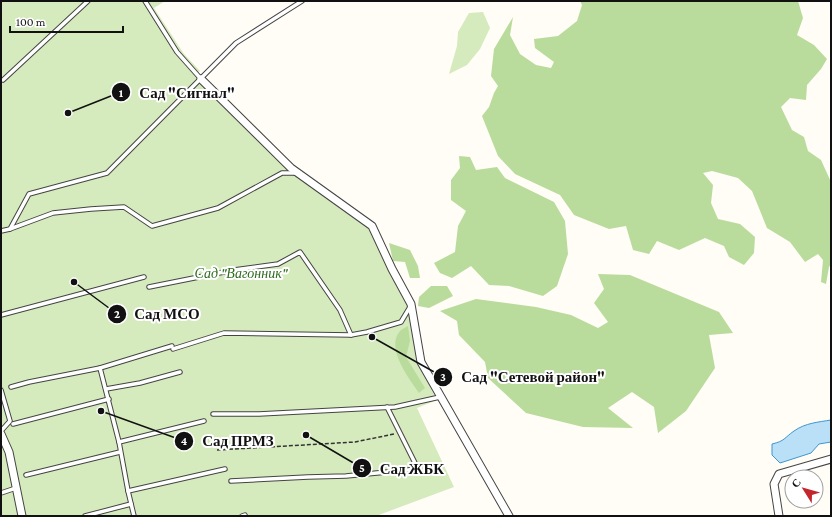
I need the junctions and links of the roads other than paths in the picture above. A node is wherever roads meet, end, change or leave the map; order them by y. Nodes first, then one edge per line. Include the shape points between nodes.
1 (88, 1) edge
2 (145, 1) edge
3 (302, 1) edge
4 (201, 79) junction
5 (3, 80) dead end
6 (298, 173) junction
7 (10, 229) junction
8 (1, 231) edge
9 (144, 277) dead end
10 (148, 287) dead end
11 (411, 304) junction
12 (1, 315) edge
13 (351, 334) junction
14 (100, 368) junction
15 (180, 372) dead end
16 (11, 387) dead end
17 (106, 389) junction
18 (1, 390) edge
19 (441, 396) junction
20 (109, 399) junction
21 (387, 407) junction
22 (213, 414) dead end
23 (204, 421) dead end
24 (13, 424) dead end
25 (1, 431) edge
26 (1, 434) edge
27 (119, 442) junction
28 (120, 452) junction
29 (831, 459) edge
30 (225, 469) dead end
31 (26, 475) dead end
32 (231, 481) dead end
33 (16, 488) junction
34 (128, 492) junction
35 (1, 493) edge
36 (131, 504) junction
37 (22, 516) edge
38 (85, 516) edge
39 (134, 516) edge
40 (509, 516) edge
41 (778, 516) edge

1 - 5 lane
2 - 4 lane via 177,52
3 - 4 lane via 236,43
4 - 6 street
4 - 7 lane via 107,173 29,194
6 - 7 lane via 282,173 218,208 152,226 124,207 53,213
6 - 11 street via 372,226
7 - 8 lane
9 - 12 lane
10 - 13 lane via 278,264 300,252 340,310
11 - 13 lane via 401,322
11 - 19 street via 421,362
13 - 14 lane via 224,333
14 - 16 lane
14 - 17 lane
15 - 17 lane
17 - 20 lane
18 - 25 lane via 10,421
19 - 21 lane
19 - 40 street
20 - 24 lane
20 - 27 lane
21 - 22 lane
21 - 32 lane via 418,469 346,476
23 - 27 lane
26 - 33 street via 9,452
27 - 28 lane
28 - 31 lane
28 - 34 lane
29 - 41 street via 779,474 774,484
30 - 34 lane
33 - 35 lane
33 - 37 street
34 - 36 lane
36 - 38 lane
36 - 39 lane

